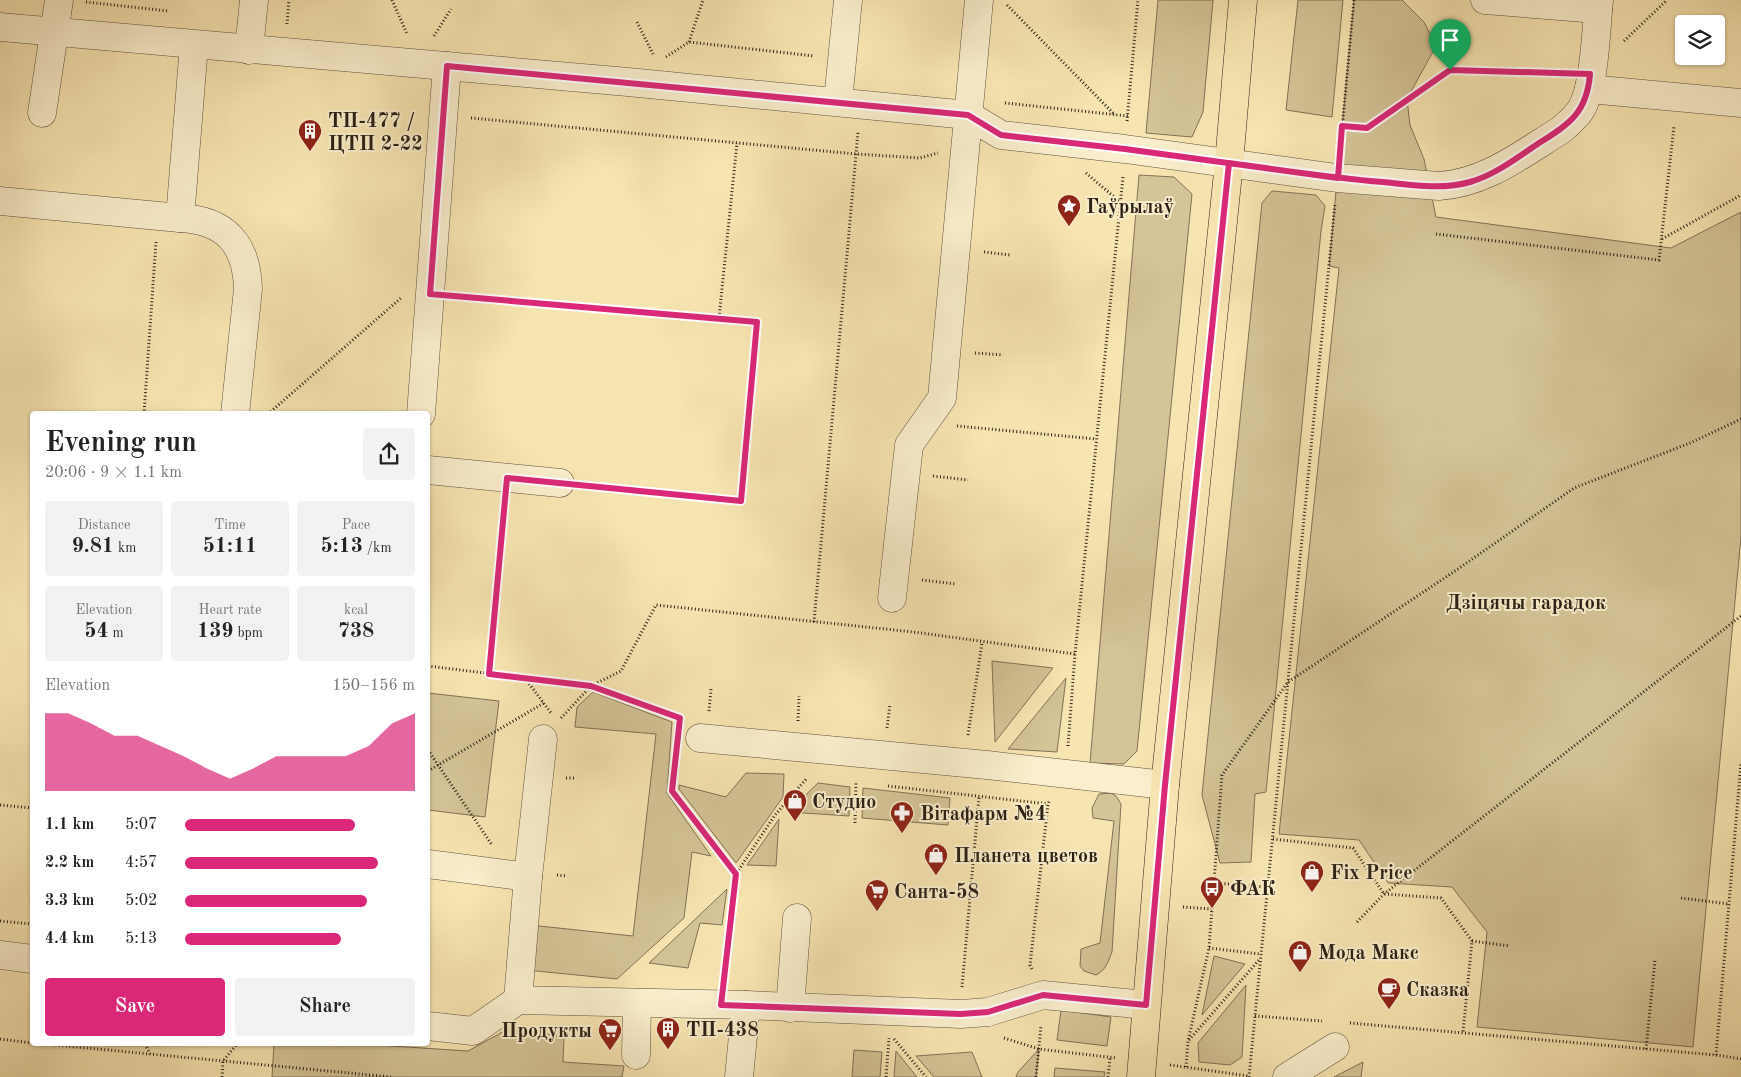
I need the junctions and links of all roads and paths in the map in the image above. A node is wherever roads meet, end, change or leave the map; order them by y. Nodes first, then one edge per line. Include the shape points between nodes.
1 (59, 0) edge
2 (254, 0) edge
3 (392, 0) edge
4 (703, 0) edge
5 (848, 0) edge
6 (979, 0) edge
7 (1004, 0) edge
8 (1138, 0) edge
9 (1243, 0) edge
10 (1354, 0) edge
11 (1485, 0) edge
12 (1667, 0) edge
13 (1598, 5) edge
14 (451, 9) dead end
15 (637, 22) dead end
16 (0, 27) edge
17 (55, 33) junction
18 (432, 40) dead end
19 (689, 42) dead end
20 (194, 45) junction
21 (250, 50) junction
22 (419, 63) junction
23 (658, 63) dead end
24 (447, 66) junction
25 (1590, 81) junction
26 (1677, 96) junction
27 (849, 102) junction
28 (1741, 103) edge
29 (42, 112) dead end
30 (968, 115) junction
31 (1115, 115) dead end
32 (443, 116) junction
33 (1128, 116) dead end
34 (1342, 126) junction
35 (737, 142) junction
36 (965, 146) junction
37 (1125, 149) junction
38 (856, 154) junction
39 (1229, 163) junction
40 (1083, 171) dead end
41 (1338, 178) junction
42 (1741, 195) edge
43 (0, 201) edge
44 (1120, 202) junction
45 (169, 216) junction
46 (1436, 234) dead end
47 (1662, 239) junction
48 (976, 252) dead end
49 (1010, 255) dead end
50 (430, 294) junction
51 (401, 298) dead end
52 (720, 318) junction
53 (967, 352) dead end
54 (1003, 356) dead end
55 (144, 411) edge
56 (235, 411) edge
57 (271, 411) edge
58 (422, 411) edge
59 (1741, 420) edge
60 (947, 425) dead end
61 (1096, 439) junction
62 (430, 470) edge
63 (930, 476) dead end
64 (507, 478) junction
65 (968, 480) dead end
66 (560, 483) joint
67 (919, 580) dead end
68 (956, 584) dead end
69 (892, 598) dead end
70 (1741, 616) edge
71 (814, 622) junction
72 (982, 643) junction
73 (1075, 654) junction
74 (430, 666) edge
75 (489, 674) junction
76 (525, 678) junction
77 (1288, 682) junction
78 (591, 686) junction
79 (711, 689) dead end
80 (800, 696) dead end
81 (544, 703) junction
82 (890, 704) dead end
83 (797, 729) dead end
84 (550, 730) joint
85 (691, 731) junction
86 (886, 737) dead end
87 (430, 753) edge
88 (1741, 763) edge
89 (437, 765) junction
90 (986, 765) junction
91 (430, 770) edge
92 (1066, 774) junction
93 (814, 779) dead end
94 (848, 782) dead end
95 (856, 783) junction
96 (866, 784) dead end
97 (1165, 785) junction
98 (886, 786) dead end
99 (979, 797) junction
100 (1048, 804) junction
101 (0, 805) edge
102 (30, 808) edge
103 (855, 823) dead end
104 (1273, 840) junction
105 (430, 864) edge
106 (736, 874) junction
107 (521, 876) junction
108 (1214, 883) junction
109 (1267, 887) junction
110 (1384, 894) junction
111 (1681, 898) dead end
112 (1729, 904) junction
113 (797, 918) dead end
114 (0, 921) edge
115 (1357, 922) dead end
116 (30, 924) edge
117 (1472, 942) junction
118 (1510, 946) dead end
119 (1209, 948) junction
120 (1260, 954) junction
121 (0, 955) edge
122 (30, 959) edge
123 (964, 960) dead end
124 (1260, 960) junction
125 (1655, 960) dead end
126 (1043, 995) junction
127 (518, 1000) junction
128 (637, 1003) junction
129 (734, 1005) junction
130 (1146, 1005) junction
131 (790, 1008) junction
132 (1255, 1016) junction
133 (1324, 1021) dead end
134 (430, 1026) edge
135 (1464, 1032) junction
136 (1340, 1035) joint
137 (0, 1039) edge
138 (30, 1042) edge
139 (1188, 1042) junction
140 (66, 1046) edge
141 (146, 1046) edge
142 (235, 1046) edge
143 (1038, 1049) junction
144 (1646, 1049) junction
145 (151, 1054) junction
146 (1716, 1054) junction
147 (636, 1055) dead end
148 (1110, 1058) junction
149 (1116, 1058) dead end
150 (1741, 1059) edge
151 (224, 1061) junction
152 (1167, 1065) dead end
153 (1186, 1067) junction
154 (1249, 1076) edge
155 (222, 1077) edge
156 (391, 1077) edge
157 (739, 1077) edge
158 (886, 1077) edge
159 (926, 1077) edge
160 (1036, 1077) edge
161 (1108, 1077) edge
162 (1141, 1077) edge
163 (1286, 1077) edge

1 - 17 lane
2 - 21 lane
3 - 22 path
4 - 19 path
5 - 27 lane
6 - 30 lane
7 - 31 path
8 - 33 path
9 - 39 main road
10 - 34 path
11 - 13 lane
12 - 25 path
13 - 25 lane
14 - 18 path
15 - 23 path
16 - 17 lane
17 - 20 lane
17 - 29 lane
20 - 21 lane
20 - 45 lane
21 - 22 lane
22 - 24 lane
24 - 27 lane
24 - 32 lane
25 - 26 lane
25 - 34 path via 1450,70 1367,128
25 - 41 lane via 1581,110 1561,130 1485,176 1439,186
26 - 28 lane
26 - 47 path
27 - 30 lane
27 - 38 path
30 - 36 lane
30 - 37 lane via 1001,135
32 - 35 path
32 - 50 lane
34 - 41 path
35 - 38 path
35 - 52 path
36 - 38 path via 920,158
36 - 69 lane via 942,398 909,445
37 - 39 lane
37 - 44 path
38 - 71 path
39 - 41 lane
39 - 97 main road
40 - 44 path
41 - 77 path
42 - 47 path
43 - 45 lane
44 - 61 path
45 - 55 path
45 - 56 lane via 194,218 212,224 230,236 242,251 248,271 248,289
46 - 47 path via 1659,260
48 - 49 path
50 - 52 path
50 - 58 lane
51 - 57 path
52 - 66 path via 757,322 741,501
53 - 54 path
59 - 77 path via 1574,488
60 - 61 path
61 - 73 path
62 - 64 lane
63 - 65 path
64 - 66 lane
64 - 75 path
67 - 68 path
70 - 110 path
71 - 72 path
71 - 78 path via 656,605 621,671
72 - 73 path
72 - 90 path via 967,744
73 - 92 path
74 - 75 path
75 - 76 path
76 - 78 path
76 - 81 path
77 - 104 path
77 - 108 path via 1222,776
78 - 85 path via 680,718
79 - 85 path
80 - 83 path
81 - 84 path
81 - 89 path
82 - 86 path
84 - 107 lane
85 - 90 lane
85 - 106 path via 672,791
87 - 89 path
88 - 112 path
89 - 91 path
89 - 107 path
90 - 92 lane
92 - 97 lane
92 - 100 path
93 - 106 path via 806,778 775,814
94 - 95 path
95 - 96 path
95 - 103 path
97 - 130 main road
98 - 99 path
99 - 100 path
99 - 123 path
100 - 126 path via 1030,965
101 - 102 path
104 - 109 path
104 - 110 path via 1353,848
105 - 107 lane
106 - 129 path
107 - 127 lane
108 - 109 path
108 - 119 path
109 - 120 path
110 - 115 path
110 - 117 path via 1441,898
111 - 112 path
112 - 146 path
113 - 131 lane
114 - 116 path
117 - 118 path
117 - 135 path
119 - 120 path
119 - 139 path
120 - 124 path
121 - 122 lane
124 - 132 path
124 - 139 path
125 - 144 path
126 - 130 lane
126 - 131 lane via 988,1012 961,1014
126 - 143 path
127 - 128 lane
127 - 134 lane via 473,1031
128 - 129 lane
128 - 147 lane
129 - 131 lane
129 - 157 lane
130 - 162 main road
132 - 133 path
132 - 154 path
135 - 136 path
135 - 144 path
136 - 163 lane
137 - 138 path
139 - 153 path
140 - 145 path
141 - 145 path
142 - 151 path
143 - 148 path
143 - 160 path
144 - 146 path
145 - 151 path
146 - 150 path
148 - 149 path
148 - 161 path
151 - 155 path
151 - 156 path
152 - 153 path
153 - 154 path
158 - 159 path via 889,1032

